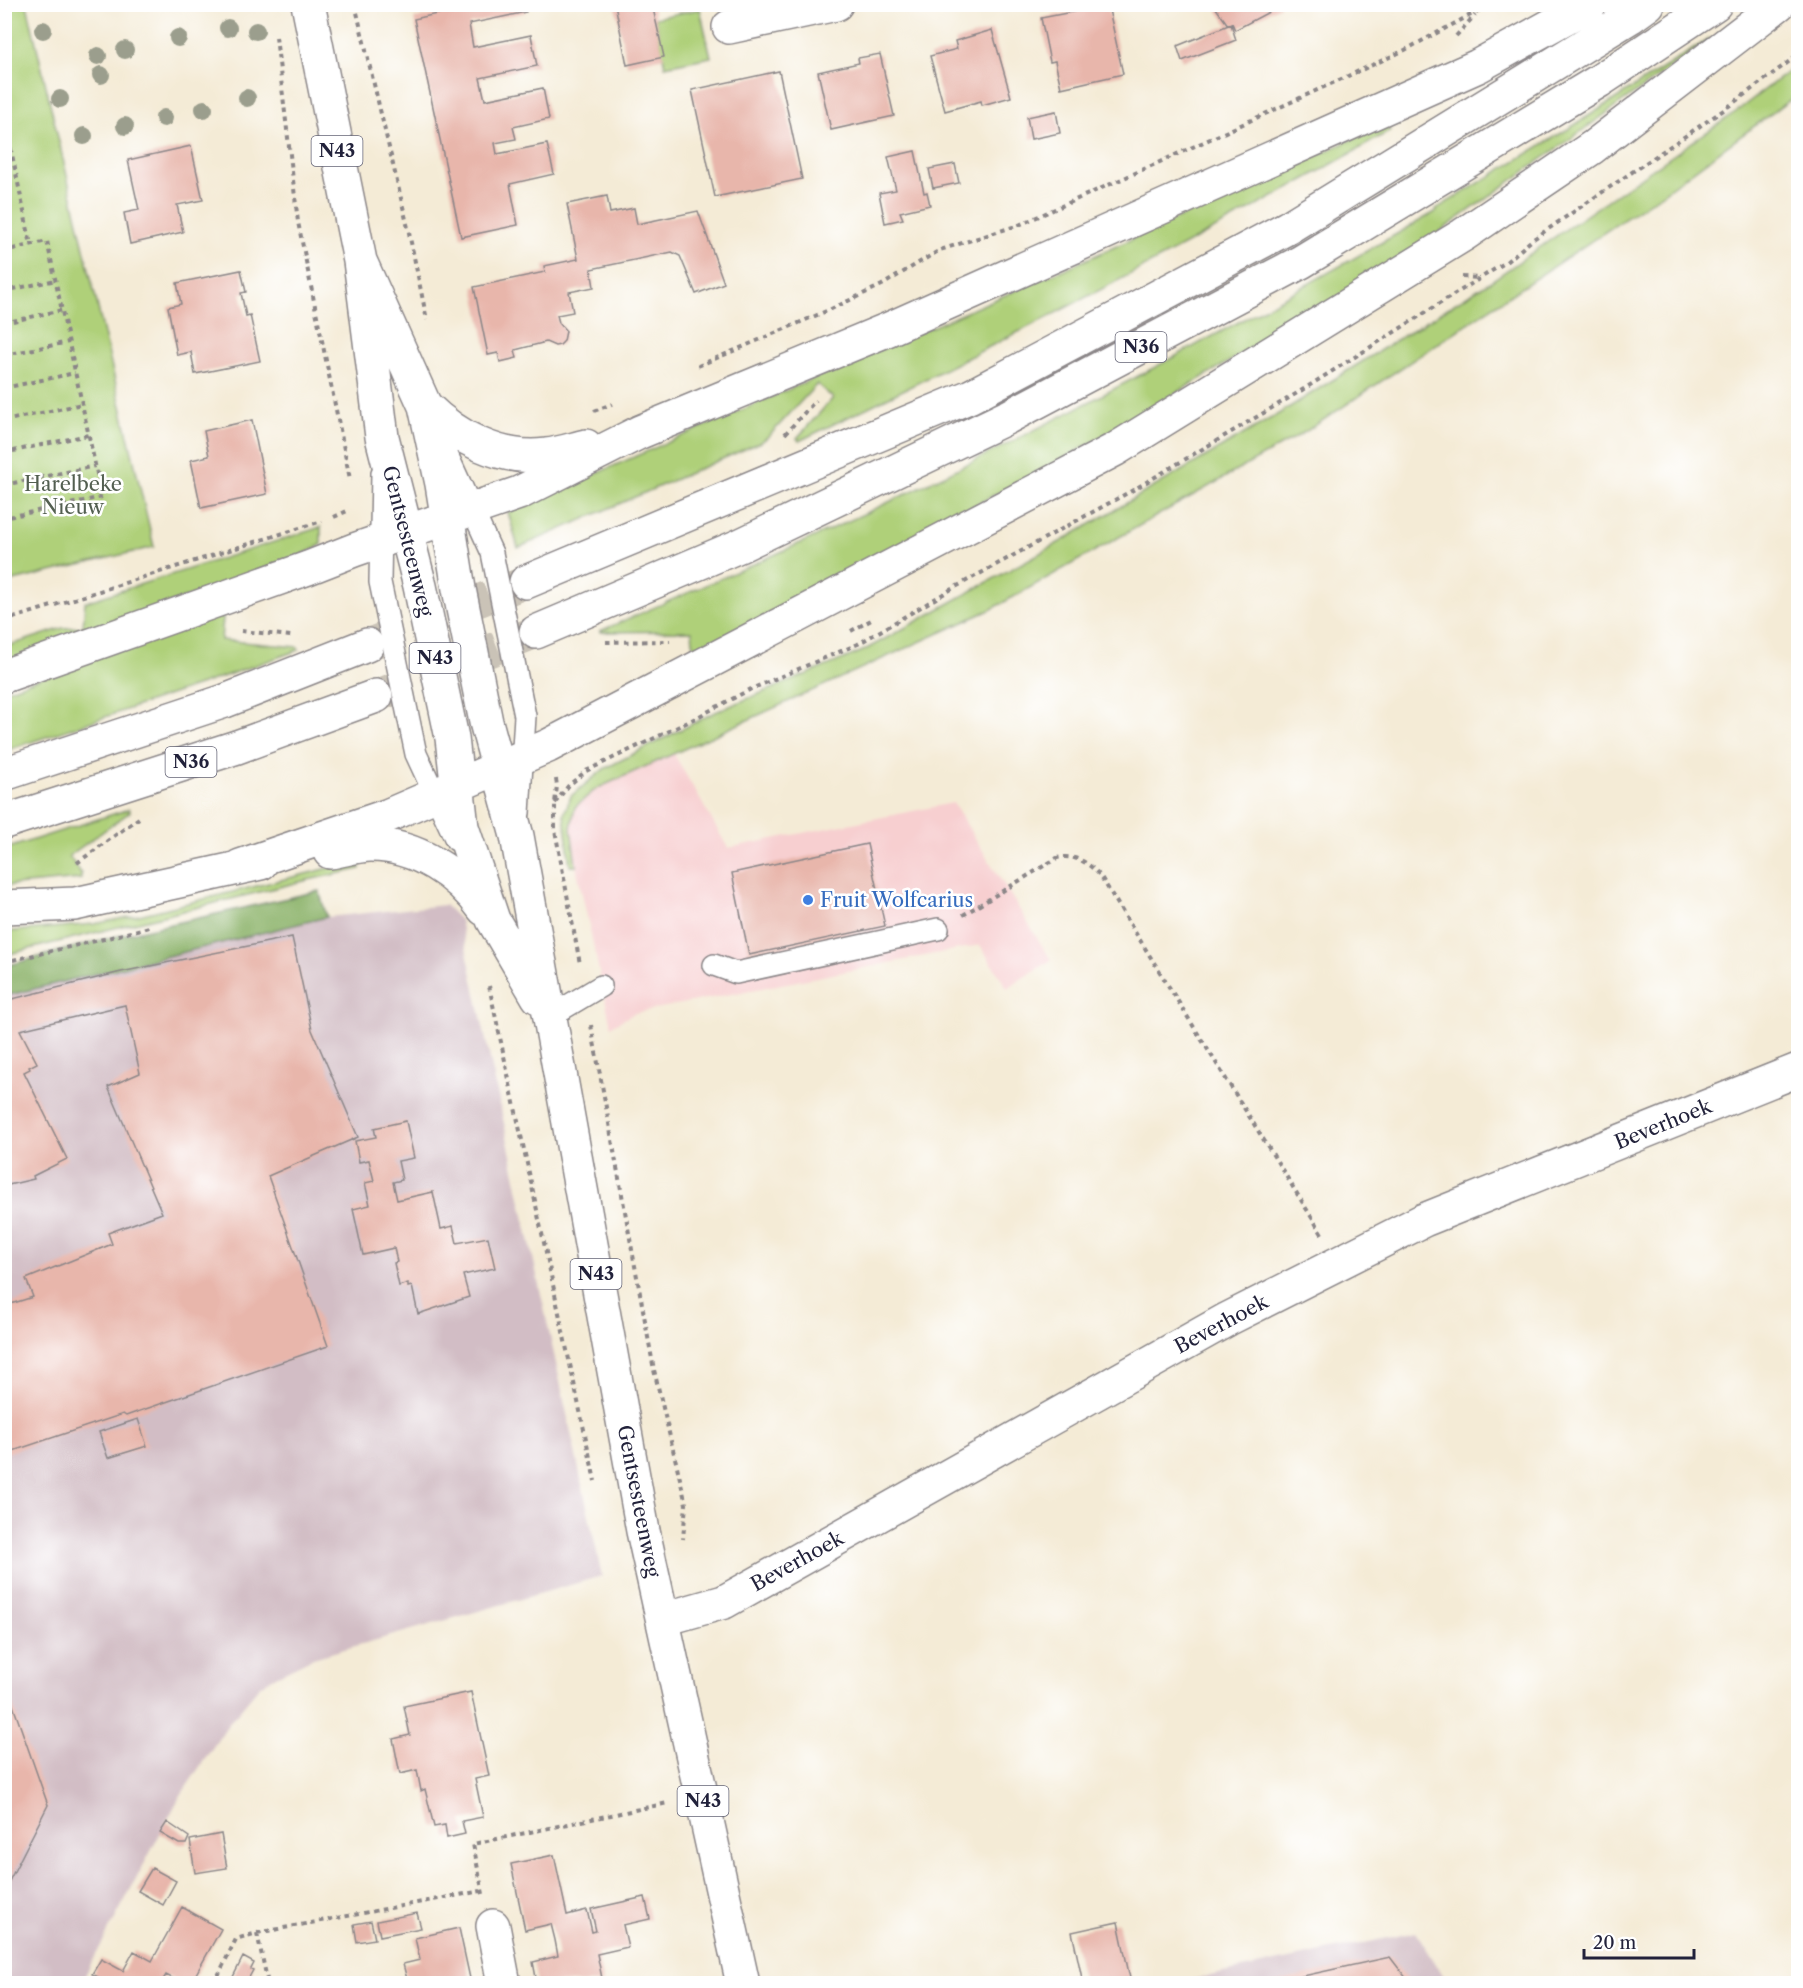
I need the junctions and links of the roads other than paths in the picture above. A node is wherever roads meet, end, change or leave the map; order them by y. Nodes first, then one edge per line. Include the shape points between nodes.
1 (308, 4) edge
2 (836, 4) edge
3 (1590, 4) edge
4 (1648, 4) edge
5 (1715, 4) edge
6 (1779, 4) edge
7 (729, 27) dead end
8 (360, 261) junction
9 (425, 406) junction
10 (640, 432) junction
11 (460, 513) junction
12 (393, 536) junction
13 (526, 582) tunnel mouth
14 (536, 632) tunnel mouth
15 (367, 645) tunnel mouth
16 (4, 676) edge
17 (376, 696) tunnel mouth
18 (510, 762) junction
19 (4, 774) edge
20 (446, 790) junction
21 (4, 822) edge
22 (240, 866) junction
23 (4, 907) edge
24 (493, 920) junction
25 (938, 929) road end
26 (714, 965) dead end
27 (601, 986) dead end
28 (549, 1017) junction
29 (1798, 1070) edge
30 (664, 1619) junction
31 (493, 1926) road end
32 (504, 1983) edge
33 (743, 1983) edge

1 - 8 main road, Gentsesteenweg / N43
2 - 7 main road
3 - 10 main road via 1467,71 889,329
4 - 13 main road, N36 via 1287,228 972,396
5 - 14 main road, N36 via 1599,81 1301,262 997,423 739,546
6 - 18 main road via 1593,147 1472,229 1116,449 698,669
8 - 9 main road, Gentsesteenweg / N43
8 - 12 main road, Gentsesteenweg / N43
9 - 10 main road via 458,434 489,449 514,454 544,456
9 - 11 main road, Gentsesteenweg / N43
10 - 11 main road via 519,493
11 - 12 main road
11 - 18 main road, Gentsesteenweg / N43 via 459,589 486,722
12 - 16 main road
12 - 20 main road, Gentsesteenweg / N43 via 420,586 452,738
15 - 19 main road, N36 via 225,701
17 - 21 main road, N36 via 237,747
18 - 20 main road
18 - 28 main road, Gentsesteenweg / N43 via 517,836
20 - 22 main road via 389,815
20 - 24 main road, Gentsesteenweg / N43
22 - 23 main road via 75,904
22 - 24 main road via 371,845 404,851 452,875
24 - 28 main road, Gentsesteenweg / N43
25 - 26 lane via 736,973
27 - 28 lane
28 - 30 main road, Gentsesteenweg / N43 via 641,1519
29 - 30 main road, Beverhoek via 1424,1220 1228,1319 724,1602
30 - 33 main road, Gentsesteenweg / N43
31 - 32 main road

